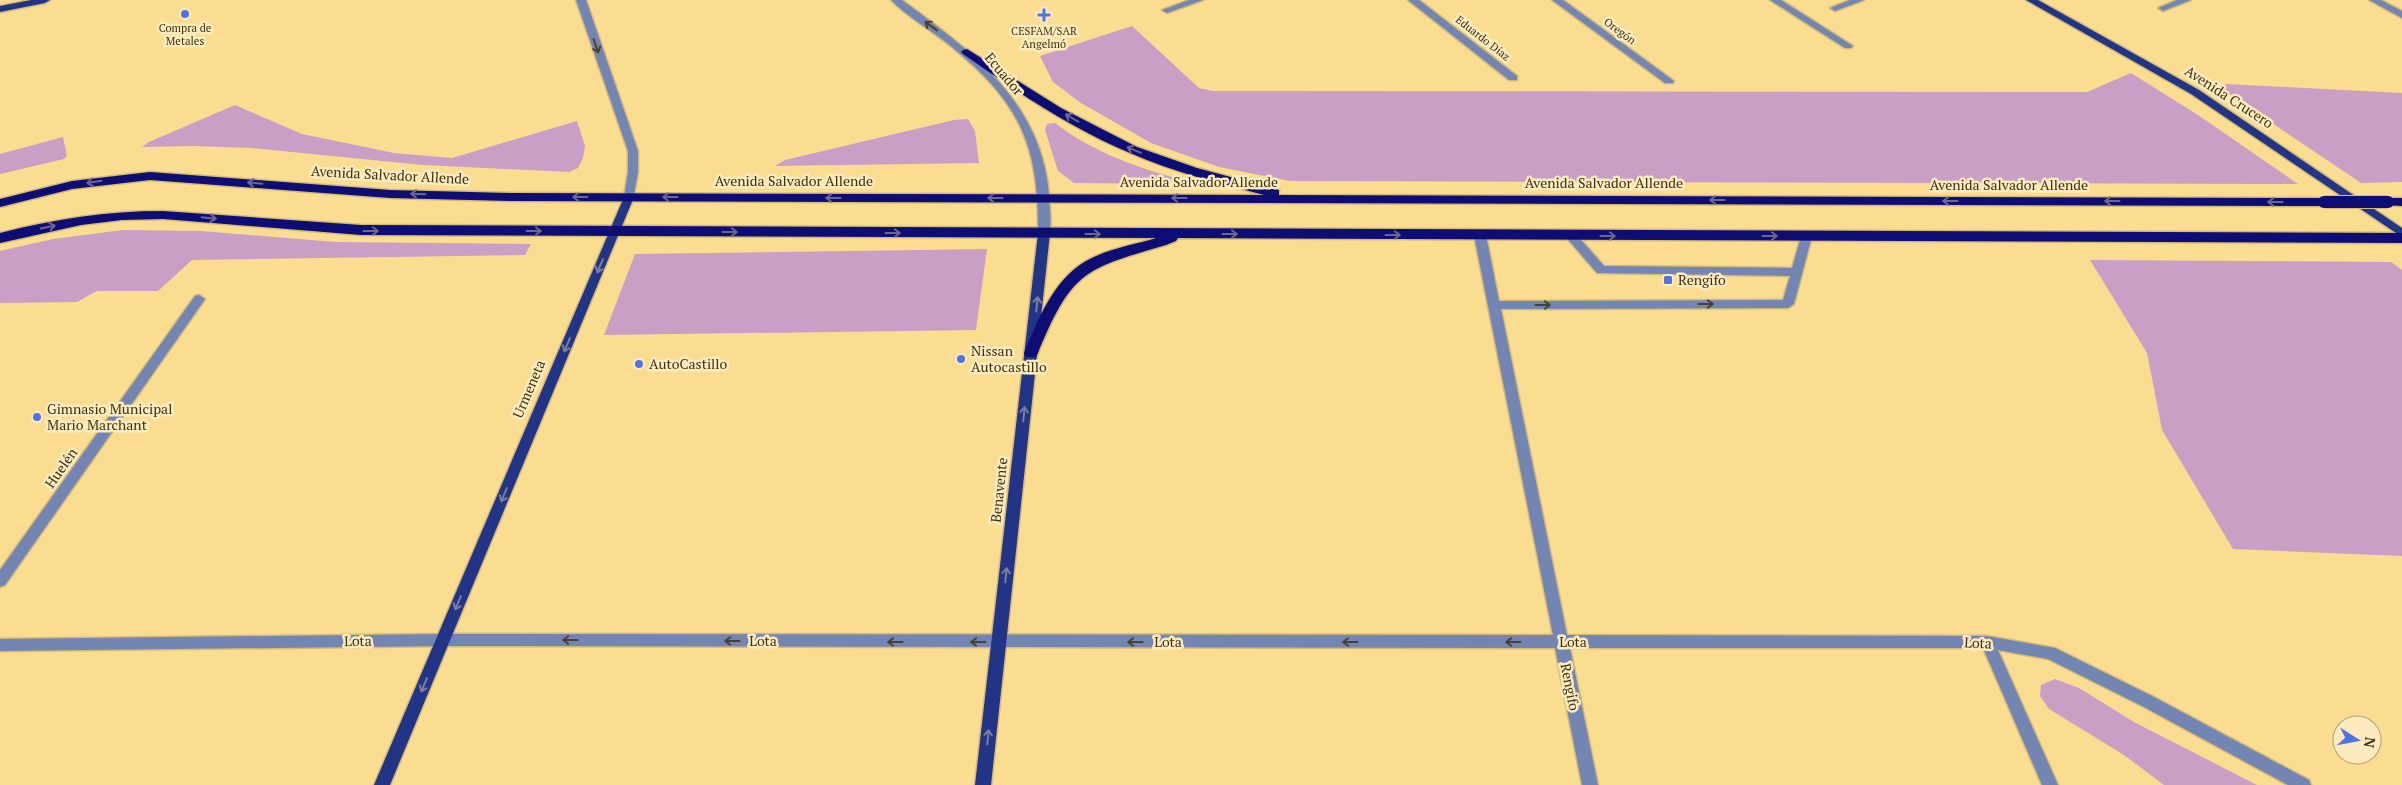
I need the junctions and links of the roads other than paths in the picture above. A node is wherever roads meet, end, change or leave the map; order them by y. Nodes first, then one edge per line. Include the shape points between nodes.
1 (45, 0) edge
2 (581, 0) edge
3 (896, 0) edge
4 (1198, 0) edge
5 (1413, 0) edge
6 (1557, 0) edge
7 (1775, 0) edge
8 (1859, 0) edge
9 (2031, 0) edge
10 (2186, 0) edge
11 (2374, 0) edge
12 (1835, 8) dead end
13 (2164, 8) dead end
14 (0, 9) edge
15 (1167, 10) dead end
16 (2402, 15) edge
17 (1848, 46) dead end
18 (967, 52) junction
19 (1513, 78) dead end
20 (1669, 81) dead end
21 (629, 197) junction
22 (1044, 198) junction
23 (1298, 198) junction
24 (2402, 202) edge
25 (0, 203) edge
26 (614, 232) junction
27 (1044, 233) junction
28 (2402, 233) edge
29 (1182, 234) junction
30 (1480, 235) junction
31 (1571, 236) junction
32 (1806, 236) junction
33 (0, 238) edge
34 (2402, 238) edge
35 (1797, 272) junction
36 (199, 299) dead end
37 (1495, 305) junction
38 (1031, 353) junction
39 (0, 580) edge
40 (443, 640) junction
41 (999, 642) junction
42 (1561, 642) junction
43 (1987, 642) junction
44 (0, 645) edge
45 (382, 785) edge
46 (983, 785) edge
47 (1590, 785) edge
48 (2050, 785) edge
49 (2303, 785) edge

1 - 14 main road
2 -> 21 street, Urmeneta via 632,151
18 -> 3 street, Ecuador
4 - 15 street
5 - 19 street, Eduardo Díaz
6 - 20 street, Oregón
7 - 17 street
8 - 12 street
9 - 28 main road, Avenida Crucero via 2195,92
10 - 13 street
11 - 16 street
18 - 22 street, Ecuador via 1006,95 1021,118 1040,167
23 -> 18 highway via 1189,170 1114,142 1022,89
22 -> 21 highway, Avenida Salvador Allende
21 -> 25 highway, Avenida Salvador Allende via 390,194 157,176 72,185
21 - 26 main road, Urmeneta
23 -> 22 highway, Avenida Salvador Allende
22 - 27 street, Benavente
24 -> 23 highway, Avenida Salvador Allende, bridge
26 -> 27 highway
33 -> 26 highway via 100,218 161,215 319,229
26 -> 40 main road, Urmeneta
27 -> 29 highway
38 -> 27 main road, Benavente
29 -> 30 highway
29 - 38 highway via 1089,266 1058,296
30 - 31 highway
30 - 37 street, Rengifo
31 -> 32 highway
31 - 35 street via 1601,270
32 - 34 highway
32 - 35 street
37 -> 35 street via 1788,304
36 - 39 street, Huelén
37 - 42 street, Rengifo
41 -> 38 main road, Benavente
41 -> 40 street, Lota
40 - 44 street, Lota
40 -> 45 main road, Urmeneta
42 -> 41 street, Lota
46 -> 41 main road, Benavente
42 - 43 street, Lota
42 - 47 street, Rengifo
43 - 48 street
43 - 49 street, Lota via 2050,653

